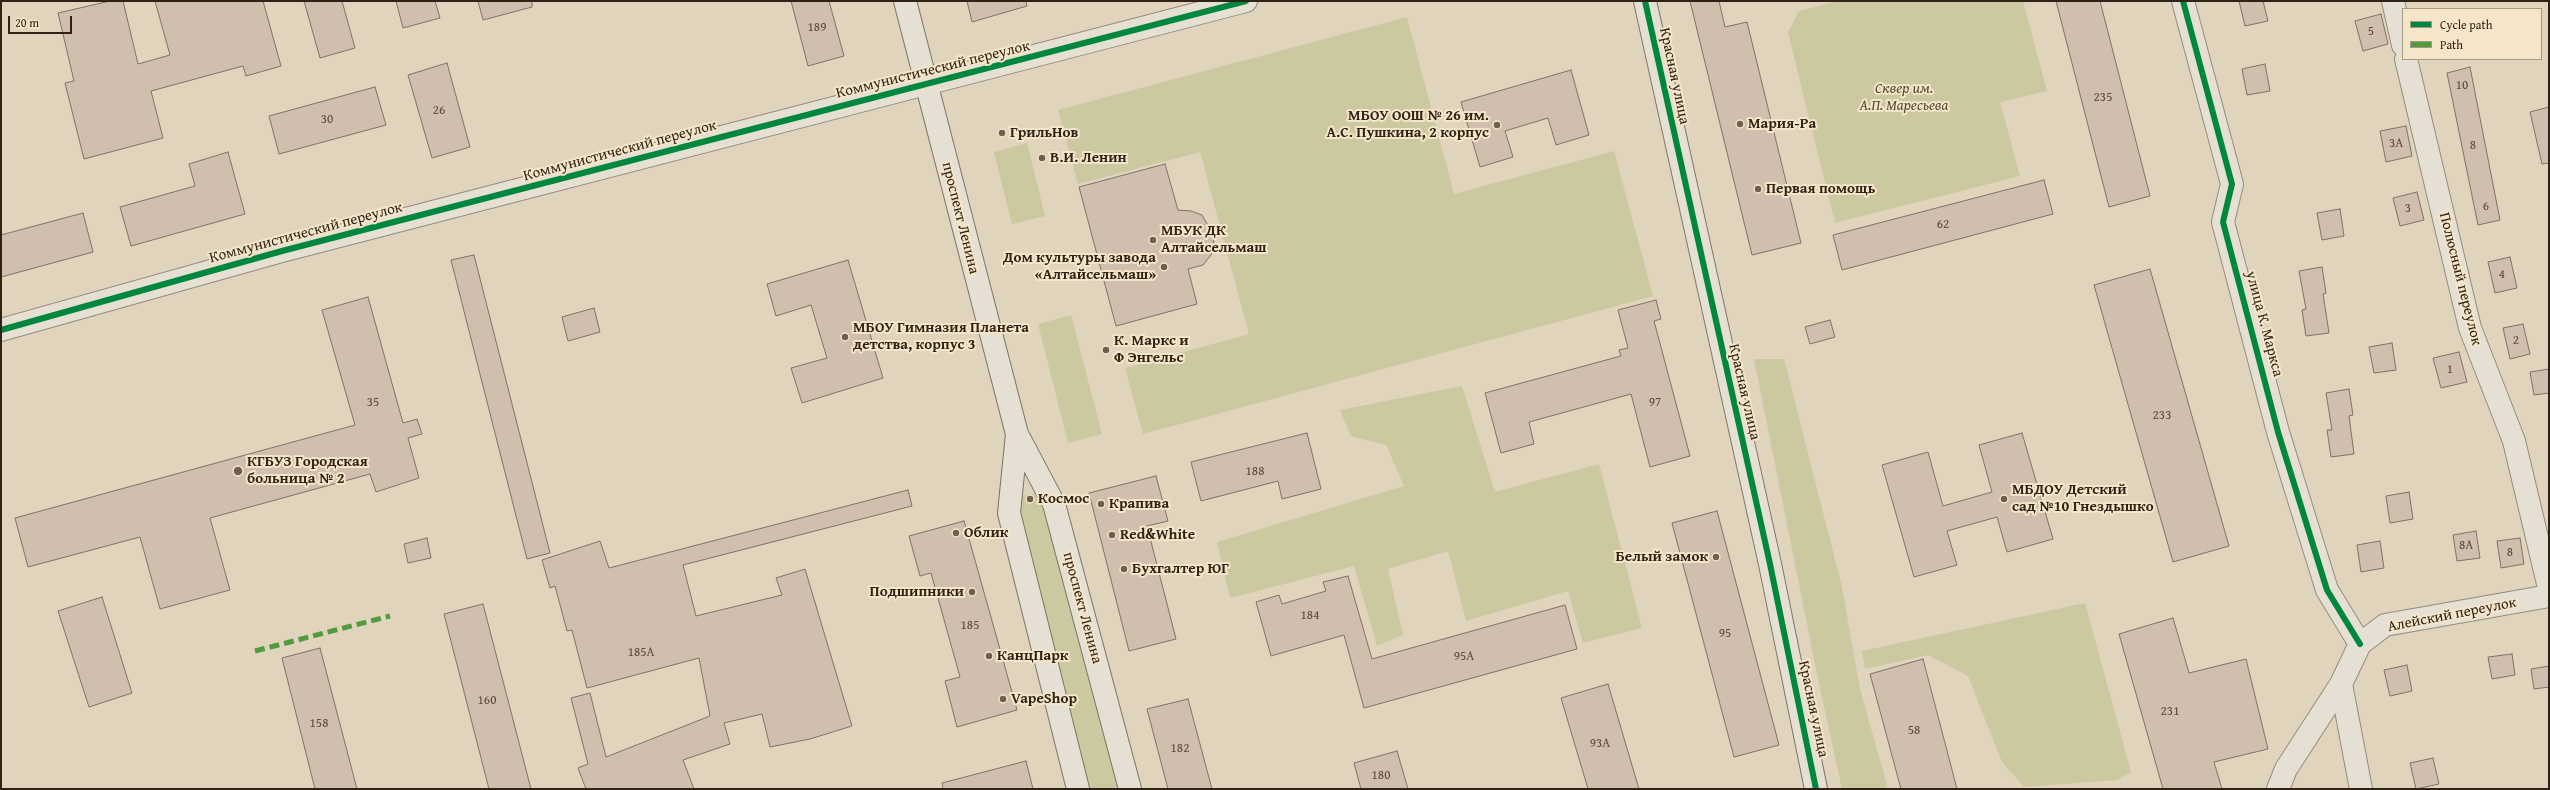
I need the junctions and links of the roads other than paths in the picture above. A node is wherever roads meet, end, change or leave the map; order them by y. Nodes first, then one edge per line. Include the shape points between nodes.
1 (905, 1) edge
2 (1246, 1) edge
3 (1645, 1) edge
4 (2183, 1) edge
5 (2393, 1) edge
6 (2402, 40) edge
7 (2406, 60) edge
8 (927, 84) junction
9 (1, 330) edge
10 (1017, 434) junction
11 (1050, 494) junction
12 (1010, 502) junction
13 (2549, 588) edge
14 (2549, 596) edge
15 (2360, 644) junction
16 (2341, 684) junction
17 (1078, 789) edge
18 (1130, 789) edge
19 (1816, 789) edge
20 (2278, 789) edge
21 (2361, 789) edge

1 - 8 street, проспект Ленина
2 - 8 street, Коммунистический переулок
3 - 19 street, Красная улица via 1768,557
4 - 15 street, улица К. Маркса via 2232,184 2223,222 2278,432 2327,590
5 - 6 street
7 - 13 street, Полюсный переулок via 2470,328 2514,441
8 - 9 street, Коммунистический переулок via 282,251
8 - 10 street, проспект Ленина
10 - 11 street, проспект Ленина
10 - 12 street, проспект Ленина
11 - 12 street via 1023,493
11 - 18 street, проспект Ленина
12 - 17 street, проспект Ленина via 1009,513
14 - 15 street, Алейский переулок via 2385,625
15 - 16 street, Алейский переулок
16 - 20 street, Алейский переулок via 2286,769
16 - 21 street

